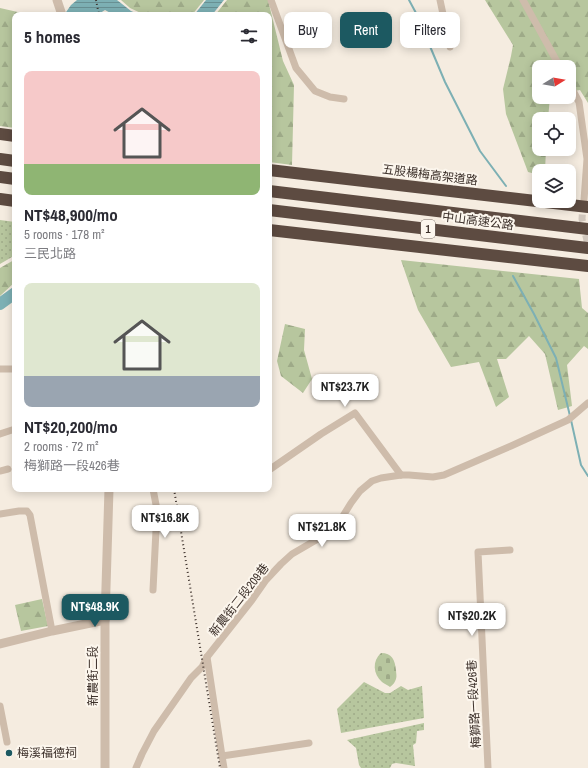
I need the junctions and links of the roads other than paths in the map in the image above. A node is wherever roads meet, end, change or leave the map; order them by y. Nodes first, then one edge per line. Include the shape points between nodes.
1 (57, 0) edge
2 (272, 0) edge
3 (440, 0) edge
4 (523, 0) edge
5 (61, 12) edge
6 (443, 12) edge
7 (556, 60) edge
8 (576, 95) edge
9 (344, 99) dead end
10 (0, 134) edge
11 (12, 136) edge
12 (0, 159) edge
13 (12, 161) edge
14 (272, 170) edge
15 (0, 177) edge
16 (12, 179) edge
17 (12, 182) edge
18 (0, 183) edge
19 (272, 191) edge
20 (0, 199) edge
21 (12, 201) edge
22 (586, 203) edge
23 (272, 210) edge
24 (588, 229) edge
25 (272, 230) edge
26 (588, 248) edge
27 (588, 266) edge
28 (0, 369) edge
29 (12, 369) edge
30 (588, 403) edge
31 (12, 430) edge
32 (0, 434) edge
33 (272, 468) edge
34 (8, 469) dead end
35 (0, 471) edge
36 (401, 475) junction
37 (109, 492) edge
38 (154, 492) edge
39 (0, 514) edge
40 (510, 550) dead end
41 (153, 590) dead end
42 (105, 620) junction
43 (52, 631) junction
44 (0, 644) edge
45 (207, 657) junction
46 (0, 706) edge
47 (7, 742) dead end
48 (308, 743) dead end
49 (222, 756) junction
50 (105, 768) edge
51 (136, 768) edge
52 (224, 768) edge
53 (488, 768) edge

1 - 5 street
2 - 9 street via 296,68 316,91
3 - 6 street
4 - 7 street
8 - 22 street via 580,102 587,159
10 - 11 highway
12 - 13 highway
14 - 22 highway, 五股楊梅高架道路
15 - 16 highway
17 - 18 highway
19 - 24 highway, 中山高速公路 / 1
20 - 21 highway
23 - 26 highway, 中山高速公路 / 1
25 - 27 highway, 1
28 - 29 street
30 - 36 street, 新農街二段209巷 via 571,417 444,474 433,477
31 - 32 street
33 - 36 street via 355,413
34 - 35 street
36 - 45 street, 新農街二段209巷 via 372,481 351,503 335,529 292,554 281,564
37 - 42 street, 新農街二段
38 - 41 street via 157,510
39 - 43 street via 27,511 30,515
40 - 53 street, 梅獅路一段426巷 via 478,552
42 - 43 street
42 - 50 street, 新農街二段
43 - 44 street
45 - 49 street
45 - 51 street, 新農街二段209巷 via 154,731
46 - 47 street
48 - 49 street
49 - 52 street

